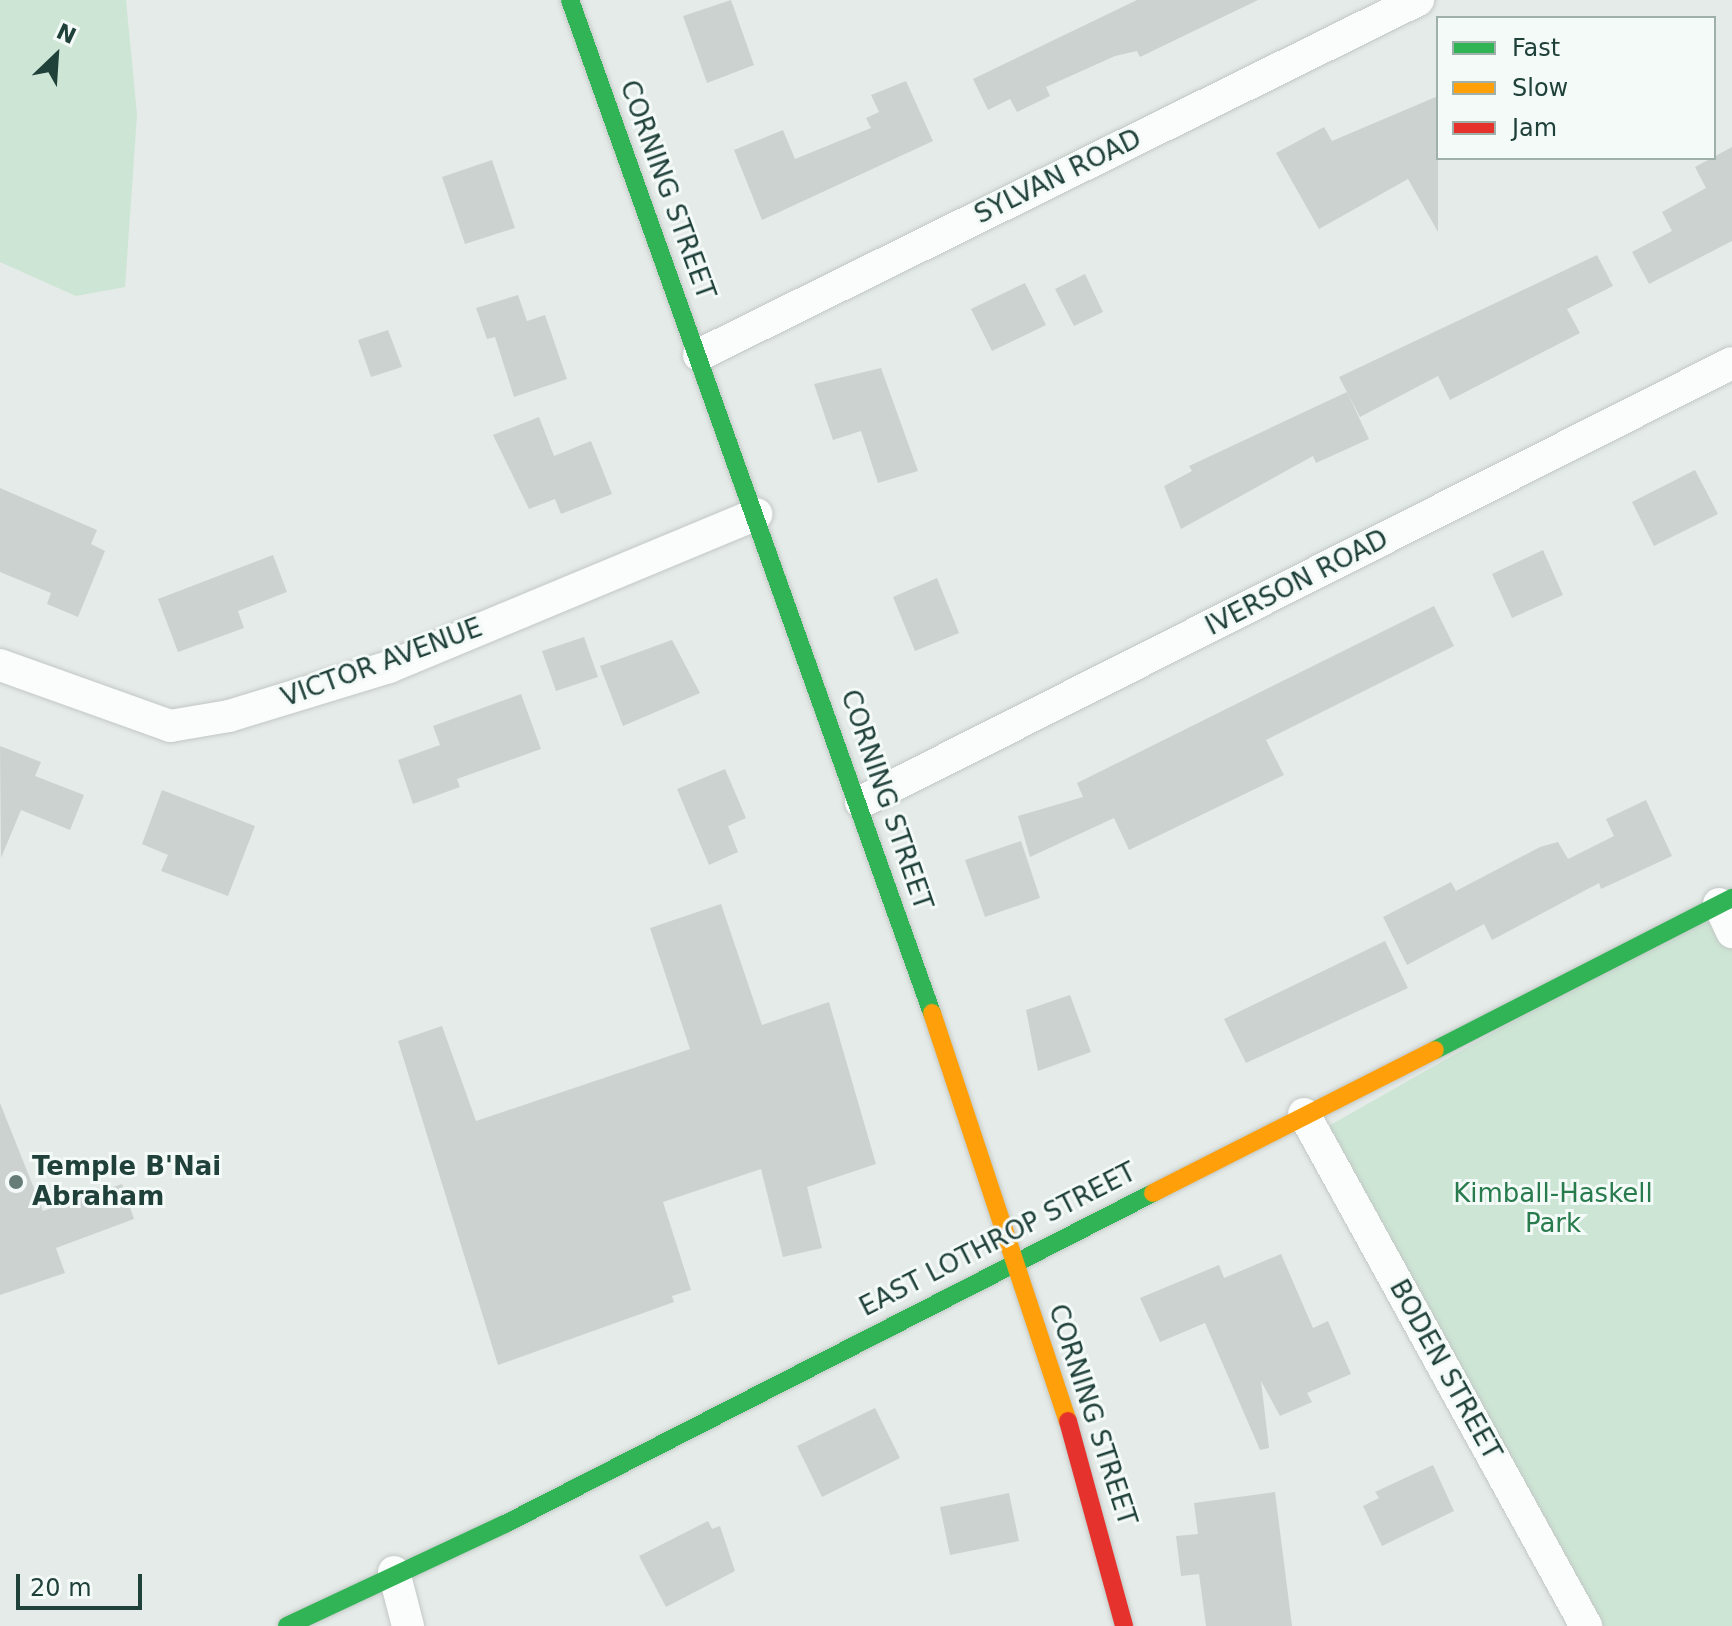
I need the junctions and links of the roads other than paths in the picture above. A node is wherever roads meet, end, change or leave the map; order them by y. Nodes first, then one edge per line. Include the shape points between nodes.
1 (570, 0) edge
2 (1418, 0) edge
3 (699, 355) junction
4 (1732, 363) edge
5 (756, 514) junction
6 (0, 665) edge
7 (861, 802) junction
8 (1728, 911) edge
9 (1304, 1114) junction
10 (1014, 1260) junction
11 (394, 1572) junction
12 (287, 1626) edge
13 (408, 1626) edge
14 (1124, 1626) edge
15 (1586, 1626) edge

1 - 3 street, CORNING STREET
2 - 3 street, SYLVAN ROAD
3 - 5 street, CORNING STREET
4 - 7 street, IVERSON ROAD
5 - 6 street, VICTOR AVENUE via 389,667 229,716 170,726
5 - 7 street, CORNING STREET
7 - 10 street, CORNING STREET
8 - 9 street, EAST LOTHROP STREET
9 - 10 street, EAST LOTHROP STREET
9 - 15 street, BODEN STREET
10 - 11 street, EAST LOTHROP STREET via 505,1524
10 - 14 street, CORNING STREET via 1087,1478
11 - 12 street, EAST LOTHROP STREET
11 - 13 street

